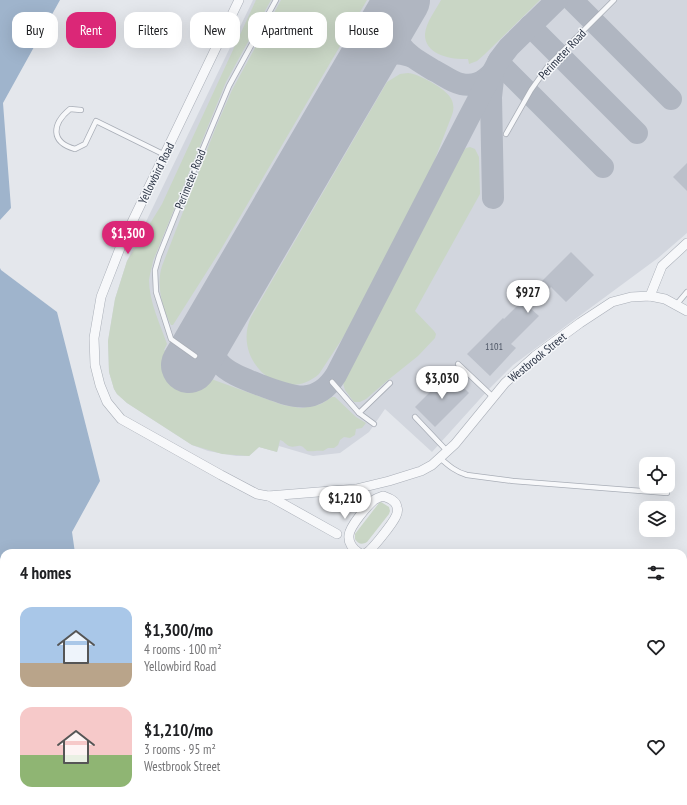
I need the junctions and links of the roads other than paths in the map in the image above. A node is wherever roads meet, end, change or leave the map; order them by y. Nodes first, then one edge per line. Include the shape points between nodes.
1 (239, 0) edge
2 (276, 0) edge
3 (614, 0) edge
4 (81, 110) dead end
5 (506, 134) dead end
6 (165, 155) junction
7 (687, 243) edge
8 (687, 292) edge
9 (650, 296) junction
10 (676, 305) junction
11 (687, 311) edge
12 (195, 356) dead end
13 (458, 364) dead end
14 (332, 382) dead end
15 (390, 383) dead end
16 (493, 397) junction
17 (359, 413) junction
18 (415, 417) dead end
19 (374, 424) dead end
20 (448, 452) junction
21 (440, 458) junction
22 (386, 482) junction
23 (639, 491) edge
24 (268, 496) junction
25 (383, 496) junction
26 (337, 534) dead end
27 (354, 549) edge
28 (371, 549) edge

1 - 6 street, Yellowbird Road
2 - 12 lane, Perimeter Road via 229,86 178,206 155,270 156,292 171,339
3 - 5 lane, Perimeter Road via 543,72
4 - 6 lane via 70,109 57,123 56,134 67,147 75,149 85,144 96,121
6 - 24 street, Yellowbird Road via 122,242 101,297 94,338 95,365 100,385 107,402 121,420 257,494
7 - 9 street via 662,266
8 - 10 lane
9 - 10 street, Westbrook Street via 665,299
9 - 16 street, Westbrook Street via 612,302 535,356
10 - 11 street, Westbrook Street
13 - 16 lane
14 - 17 lane
15 - 17 lane
16 - 20 street, Westbrook Street
17 - 19 lane
18 - 20 lane
20 - 21 street, Westbrook Street
21 - 22 street, Westbrook Street via 421,471
21 - 23 lane via 454,470 467,475
22 - 24 street, Yellowbird Road via 356,489
22 - 25 street
24 - 26 street, Yellowbird Road
25 - 27 street via 376,499 363,512 349,535 349,543
25 - 28 street via 395,502 397,514

